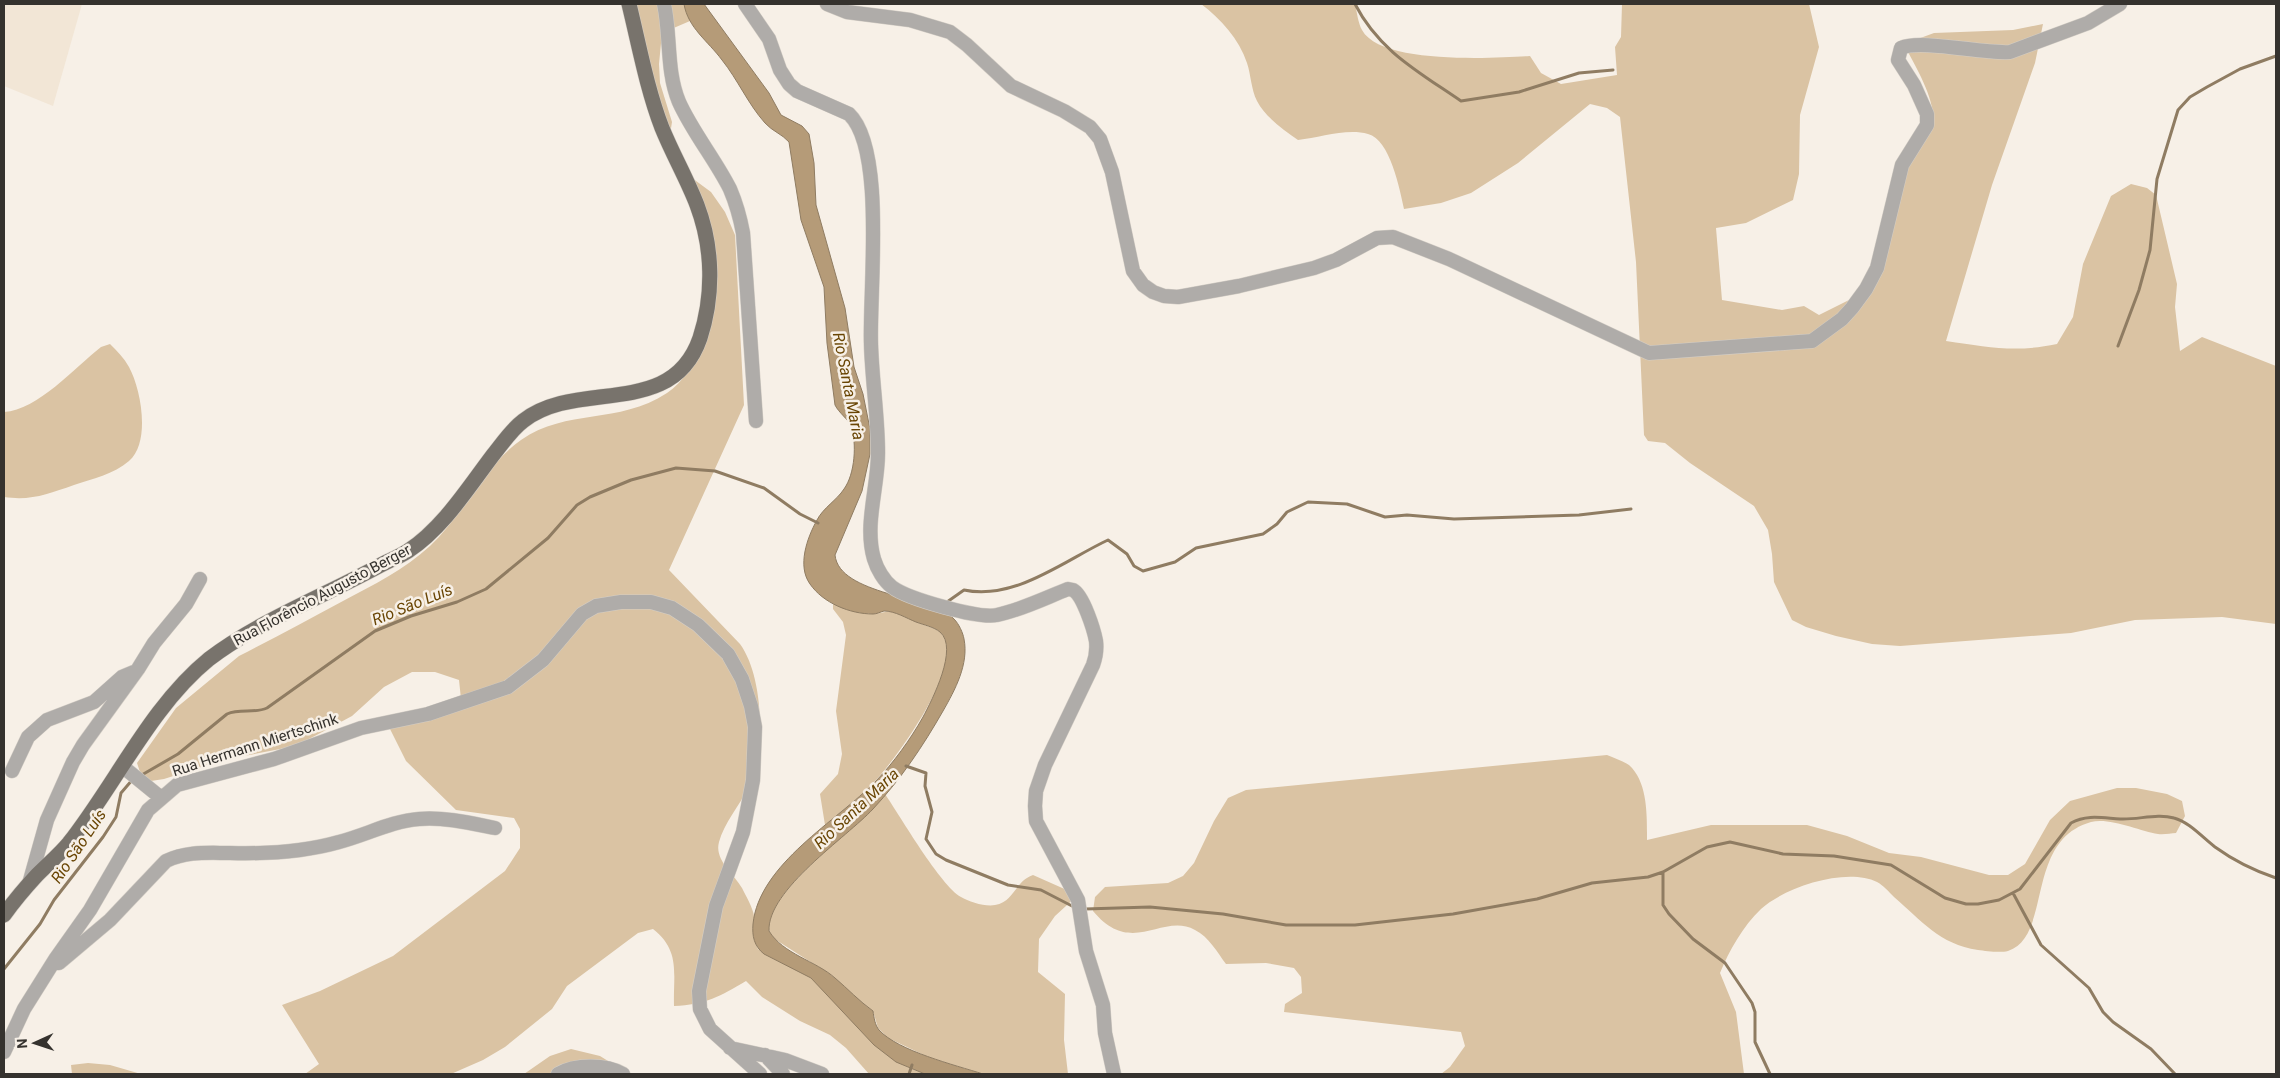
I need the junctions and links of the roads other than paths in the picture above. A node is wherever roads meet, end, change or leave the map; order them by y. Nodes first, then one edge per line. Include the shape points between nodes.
1 (629, 4) edge
2 (664, 4) edge
3 (744, 4) edge
4 (827, 4) edge
5 (2120, 4) edge
6 (756, 421) dead end
7 (200, 579) dead end
8 (138, 669) junction
9 (126, 769) junction
10 (12, 771) dead end
11 (160, 797) junction
12 (495, 828) dead end
13 (34, 879) junction
14 (4, 915) edge
15 (42, 979) junction
16 (729, 1048) junction
17 (4, 1052) edge
18 (765, 1054) junction
19 (558, 1074) edge
20 (623, 1074) edge
21 (760, 1074) edge
22 (783, 1074) edge
23 (822, 1074) edge
24 (1114, 1074) edge

1 - 9 main road, Rua Florêncio Augusto Berger via 662,128 697,206 709,250 710,279 701,335 686,365 676,376 651,388 563,403 523,421 443,519 408,551 244,636 189,677 164,708
2 - 6 street via 671,72 679,100 738,208 743,233
3 - 24 street via 769,39 780,70 789,84 849,114 858,126 866,157 874,206 870,315 878,447 878,480 871,536 874,559 883,576 894,589 908,595 984,617 998,615 1068,589 1074,590 1081,597 1093,631 1094,665 1045,764 1036,791 1035,806 1036,821 1078,900 1086,951 1103,1005
4 - 5 street via 847,12 910,20 950,32 1011,86 1090,127 1100,139 1112,172 1132,271 1153,292 1178,297 1239,286 1314,268 1377,238 1393,237 1449,259 1649,352 1812,341 1852,308 1877,268 1902,165 1928,125 1927,114 1914,85 1898,60 1901,48 1926,46 2010,52 2088,24
7 - 8 street via 186,604
8 - 10 street via 122,677 94,702 47,720 28,737
8 - 13 street via 72,762 46,820
9 - 11 street
9 - 13 main road, Rua Florêncio Augusto Berger via 68,844
11 - 15 street, Rua Hermann Miertschink via 148,810 90,910
11 - 16 street, Rua Hermann Miertschink via 184,782 274,759 361,728 428,714 508,687 543,660 582,614 596,606 651,602 672,608 698,625 728,654 742,680 754,727 753,780 743,832 716,906 699,991 700,1009 706,1023
12 - 15 street via 459,820 417,819 308,848 177,856 166,861 110,920
13 - 14 main road, Rua Florêncio Augusto Berger
15 - 17 street, Rua Hermann Miertschink
16 - 18 street
16 - 21 street, Rua Hermann Miertschink
18 - 22 street
18 - 23 street
19 - 20 street via 584,1068 610,1068

